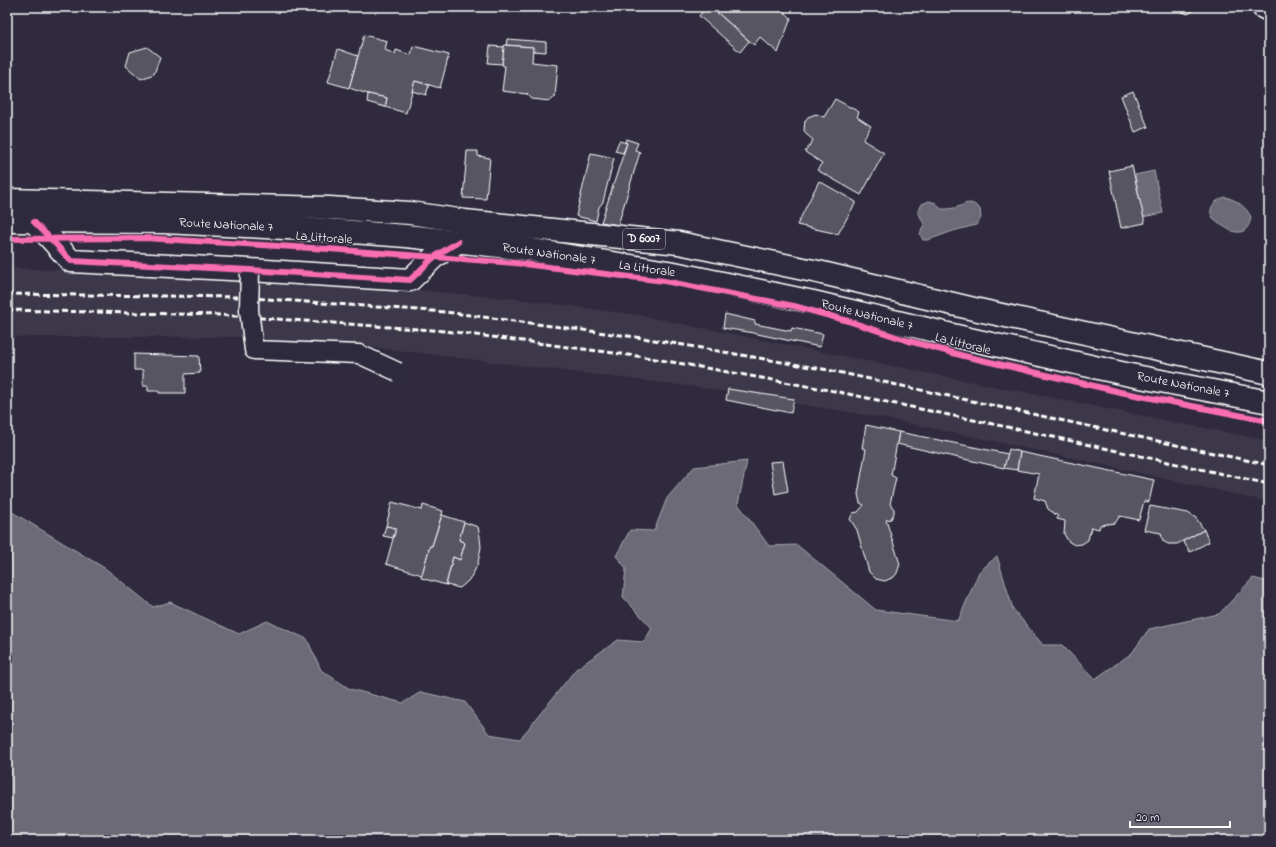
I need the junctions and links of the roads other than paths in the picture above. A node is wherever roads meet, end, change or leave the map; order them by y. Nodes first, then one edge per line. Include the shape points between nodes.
1 (1263, 7) edge
2 (1269, 10) edge
3 (7, 200) edge
4 (7, 221) edge
5 (34, 222) junction
6 (458, 242) junction
7 (250, 270) junction
8 (398, 372) dead end
9 (1269, 374) edge
10 (1269, 402) edge

1 - 2 main road
3 - 9 main road, Route Nationale 7 / D 6007 via 396,212 679,243
4 - 5 main road, Route Nationale 7 / D 6007
5 - 6 main road, Route Nationale 7 / D 6007 via 163,222 310,229
5 - 7 main road via 71,261
6 - 7 main road via 434,257 410,280
6 - 10 main road, Route Nationale 7 / D 6007 via 527,249 674,273 814,302 1130,375
7 - 8 lane, bridge via 249,310 254,350 359,354

